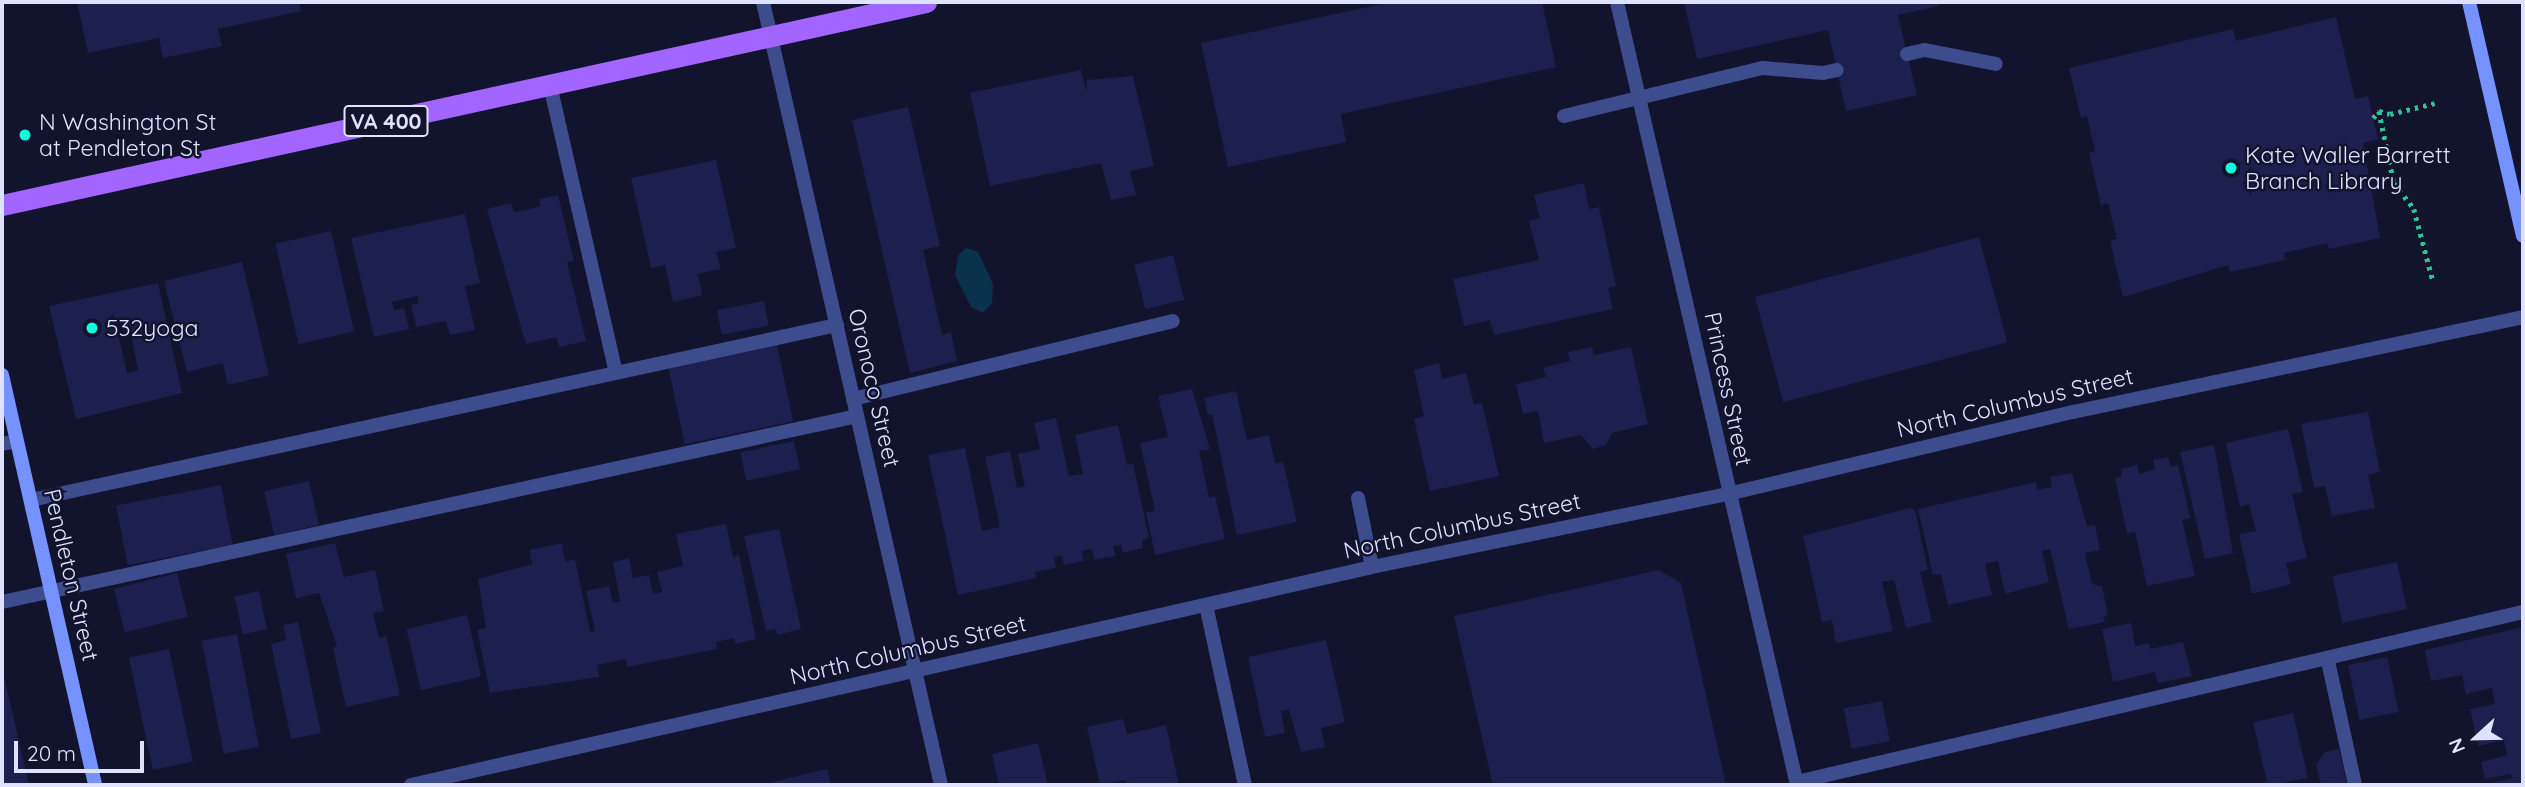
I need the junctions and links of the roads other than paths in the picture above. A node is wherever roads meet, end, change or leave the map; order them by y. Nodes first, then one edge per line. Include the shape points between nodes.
1 (763, 2) edge
2 (926, 2) edge
3 (1617, 2) edge
4 (2469, 2) edge
5 (771, 36) junction
6 (1907, 54) dead end
7 (1996, 64) dead end
8 (1838, 70) dead end
9 (550, 85) junction
10 (1638, 95) junction
11 (1564, 116) dead end
12 (2, 205) edge
13 (2523, 236) edge
14 (2523, 317) edge
15 (1173, 321) dead end
16 (837, 325) junction
17 (616, 373) junction
18 (2, 375) edge
19 (853, 398) junction
20 (857, 416) junction
21 (17, 441) junction
22 (2, 444) edge
23 (1728, 494) junction
24 (1358, 498) dead end
25 (31, 500) junction
26 (1372, 567) junction
27 (50, 591) junction
28 (2, 602) edge
29 (1206, 605) junction
30 (2523, 612) edge
31 (2328, 661) junction
32 (915, 672) junction
33 (1797, 784) edge
34 (95, 785) edge
35 (411, 785) edge
36 (941, 785) edge
37 (1245, 785) edge
38 (2356, 785) edge

1 - 5 street, Oronoco Street
2 - 5 main road, VA 400
3 - 10 street, Princess Street
4 - 13 main road
5 - 9 main road, VA 400
5 - 16 street, Oronoco Street
6 - 7 street via 1925,50
8 - 10 street via 1823,74 1763,68
9 - 12 main road, VA 400
9 - 17 street
10 - 11 street
10 - 23 street, Princess Street
14 - 23 street, North Columbus Street via 2073,412
15 - 19 street
16 - 17 street
16 - 19 street, Oronoco Street
17 - 25 street
18 - 21 main road, Pendleton Street
19 - 20 street, Oronoco Street
20 - 27 street
20 - 32 street, Oronoco Street
21 - 22 street
21 - 25 main road, Pendleton Street
23 - 26 street, North Columbus Street
23 - 33 street, Princess Street
24 - 26 street
25 - 27 main road, Pendleton Street
26 - 29 street, North Columbus Street
27 - 28 street
27 - 34 main road, Pendleton Street
29 - 32 street, North Columbus Street
29 - 37 street
30 - 31 street
31 - 33 street
31 - 38 street
32 - 35 street, North Columbus Street
32 - 36 street, Oronoco Street

